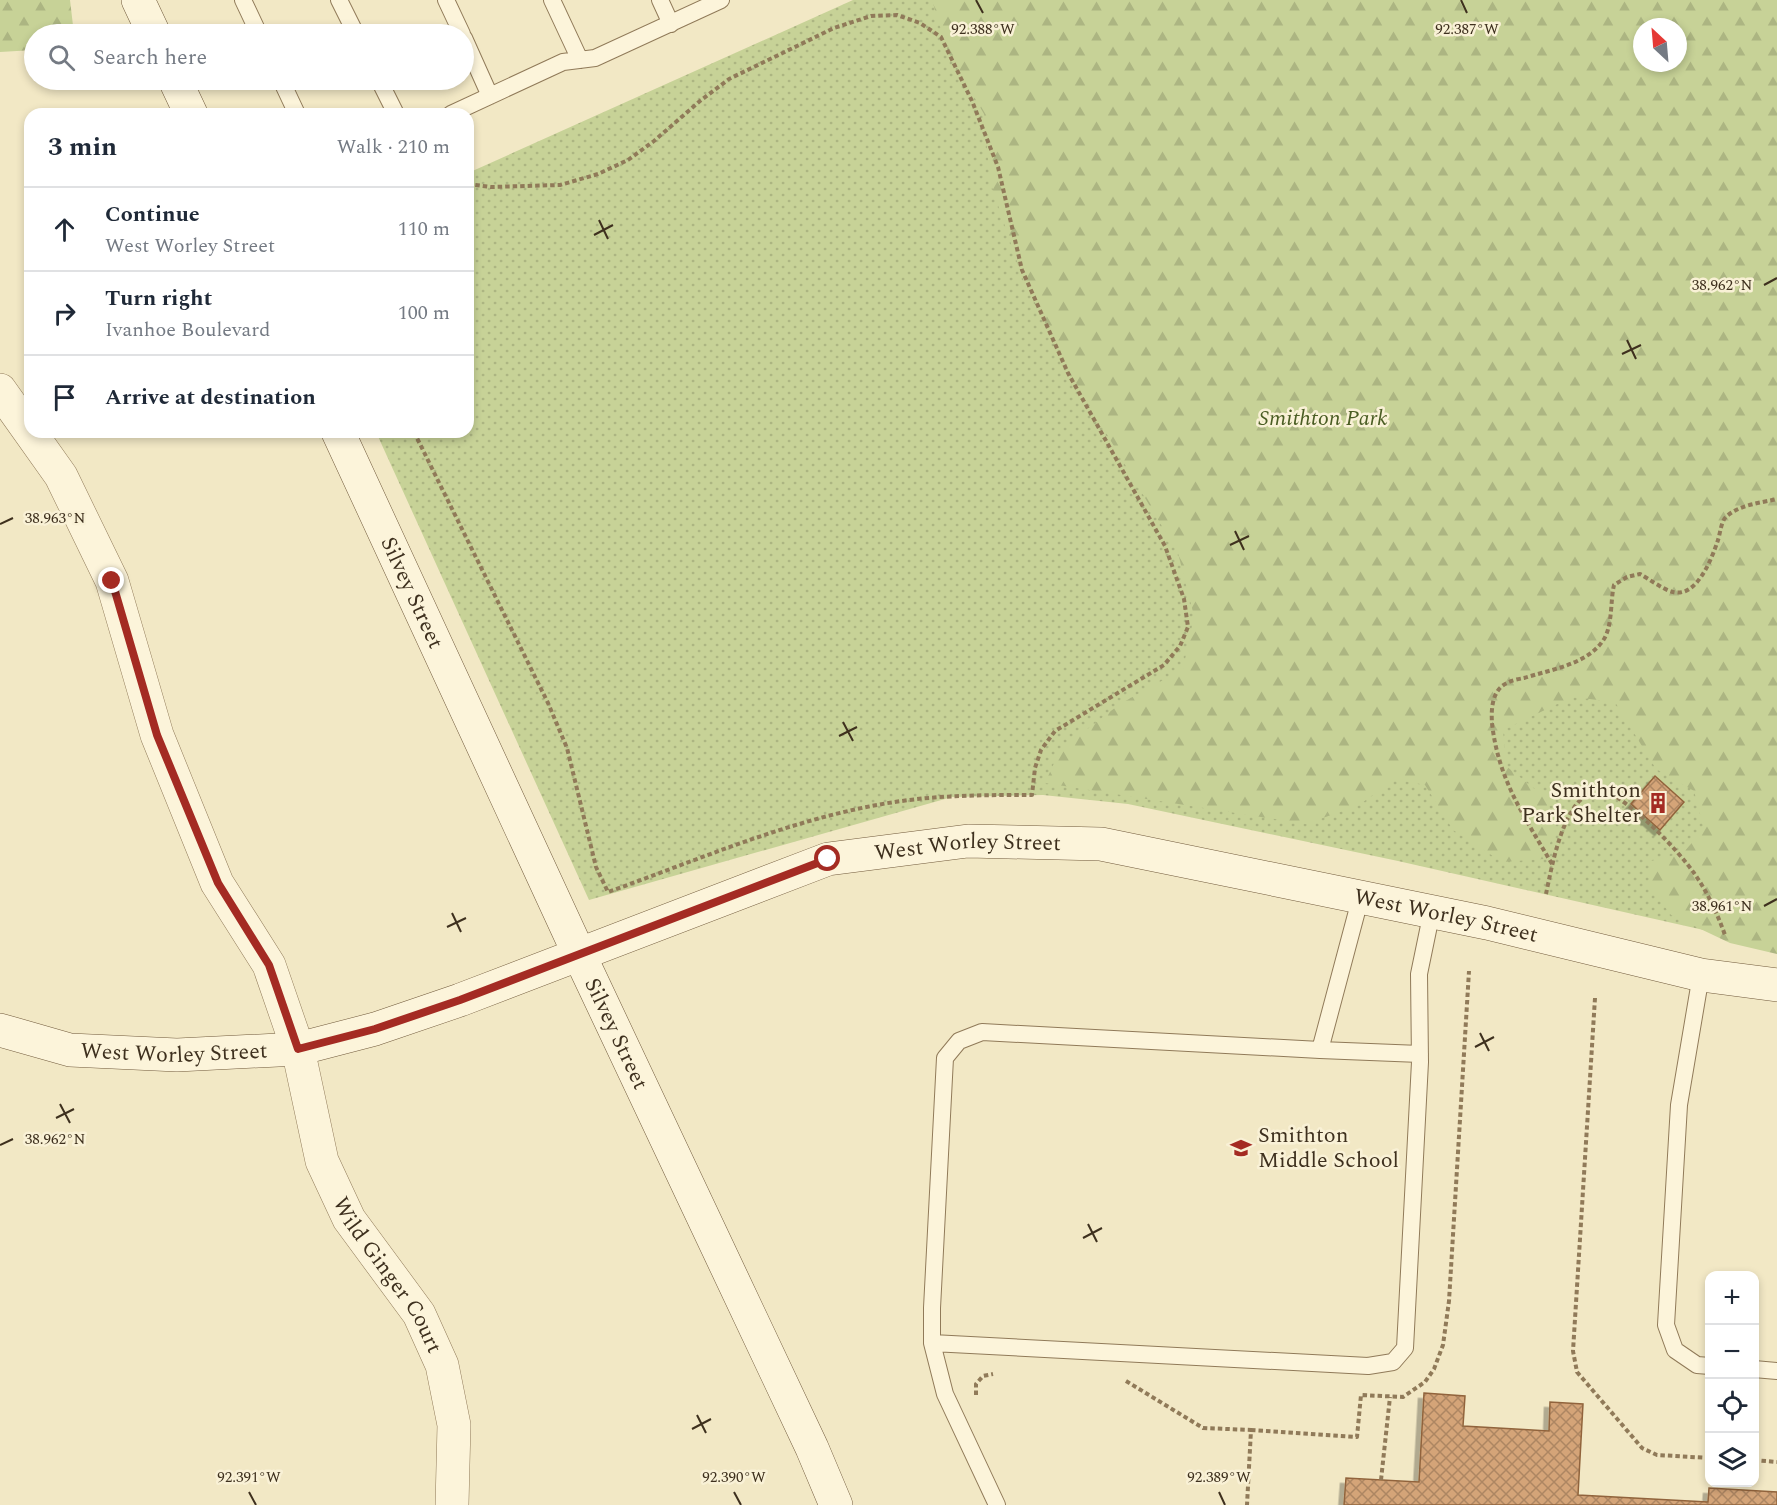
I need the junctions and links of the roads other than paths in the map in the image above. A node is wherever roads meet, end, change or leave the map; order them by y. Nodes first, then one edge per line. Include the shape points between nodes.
1 (138, 0) edge
2 (243, 0) edge
3 (339, 0) edge
4 (446, 0) edge
5 (552, 0) edge
6 (660, 0) edge
7 (721, 0) edge
8 (149, 24) edge
9 (254, 24) edge
10 (351, 24) edge
11 (457, 24) edge
12 (671, 24) junction
13 (474, 60) edge
14 (580, 60) junction
15 (180, 90) edge
16 (286, 90) edge
17 (384, 90) edge
18 (490, 96) junction
19 (188, 108) edge
20 (294, 108) edge
21 (393, 108) edge
22 (464, 108) edge
23 (0, 390) edge
24 (24, 423) edge
25 (35, 438) edge
26 (341, 438) edge
27 (1361, 896) junction
28 (1432, 911) junction
29 (579, 954) junction
30 (1701, 975) junction
31 (1777, 986) edge
32 (0, 1030) edge
33 (298, 1049) junction
34 (1320, 1050) junction
35 (1419, 1054) junction
36 (932, 1343) junction
37 (1705, 1366) edge
38 (1759, 1369) edge
39 (1777, 1371) edge
40 (452, 1505) edge
41 (836, 1505) edge
42 (997, 1505) edge

1 - 8 street
2 - 9 lane
3 - 10 lane
4 - 11 lane
5 - 14 lane
6 - 12 lane
7 - 12 lane
12 - 14 lane via 595,58
13 - 18 lane
14 - 18 lane via 563,62
15 - 19 street
16 - 20 lane
17 - 21 lane
18 - 22 lane
23 - 24 street, Wild Ginger Court
25 - 33 street, Wild Ginger Court via 62,476 112,581 161,746 218,883 269,965
26 - 29 street, Silvey Street
27 - 28 street, West Worley Street
27 - 29 street, West Worley Street via 1101,844 968,841 828,859
27 - 34 lane
28 - 30 street, West Worley Street
28 - 35 lane via 1419,974
29 - 33 street, West Worley Street via 375,1029
29 - 41 street, Silvey Street
30 - 31 street, West Worley Street
30 - 37 lane via 1679,1105 1666,1325 1675,1350 1697,1365
32 - 33 street, West Worley Street via 70,1050 177,1055
33 - 40 street, Wild Ginger Court via 322,1161 349,1219 419,1314 442,1365 454,1425
34 - 35 lane
34 - 36 lane via 982,1032 959,1041 945,1058
35 - 36 lane via 1405,1348 1393,1362 1368,1366
36 - 42 lane via 945,1394
38 - 39 lane

